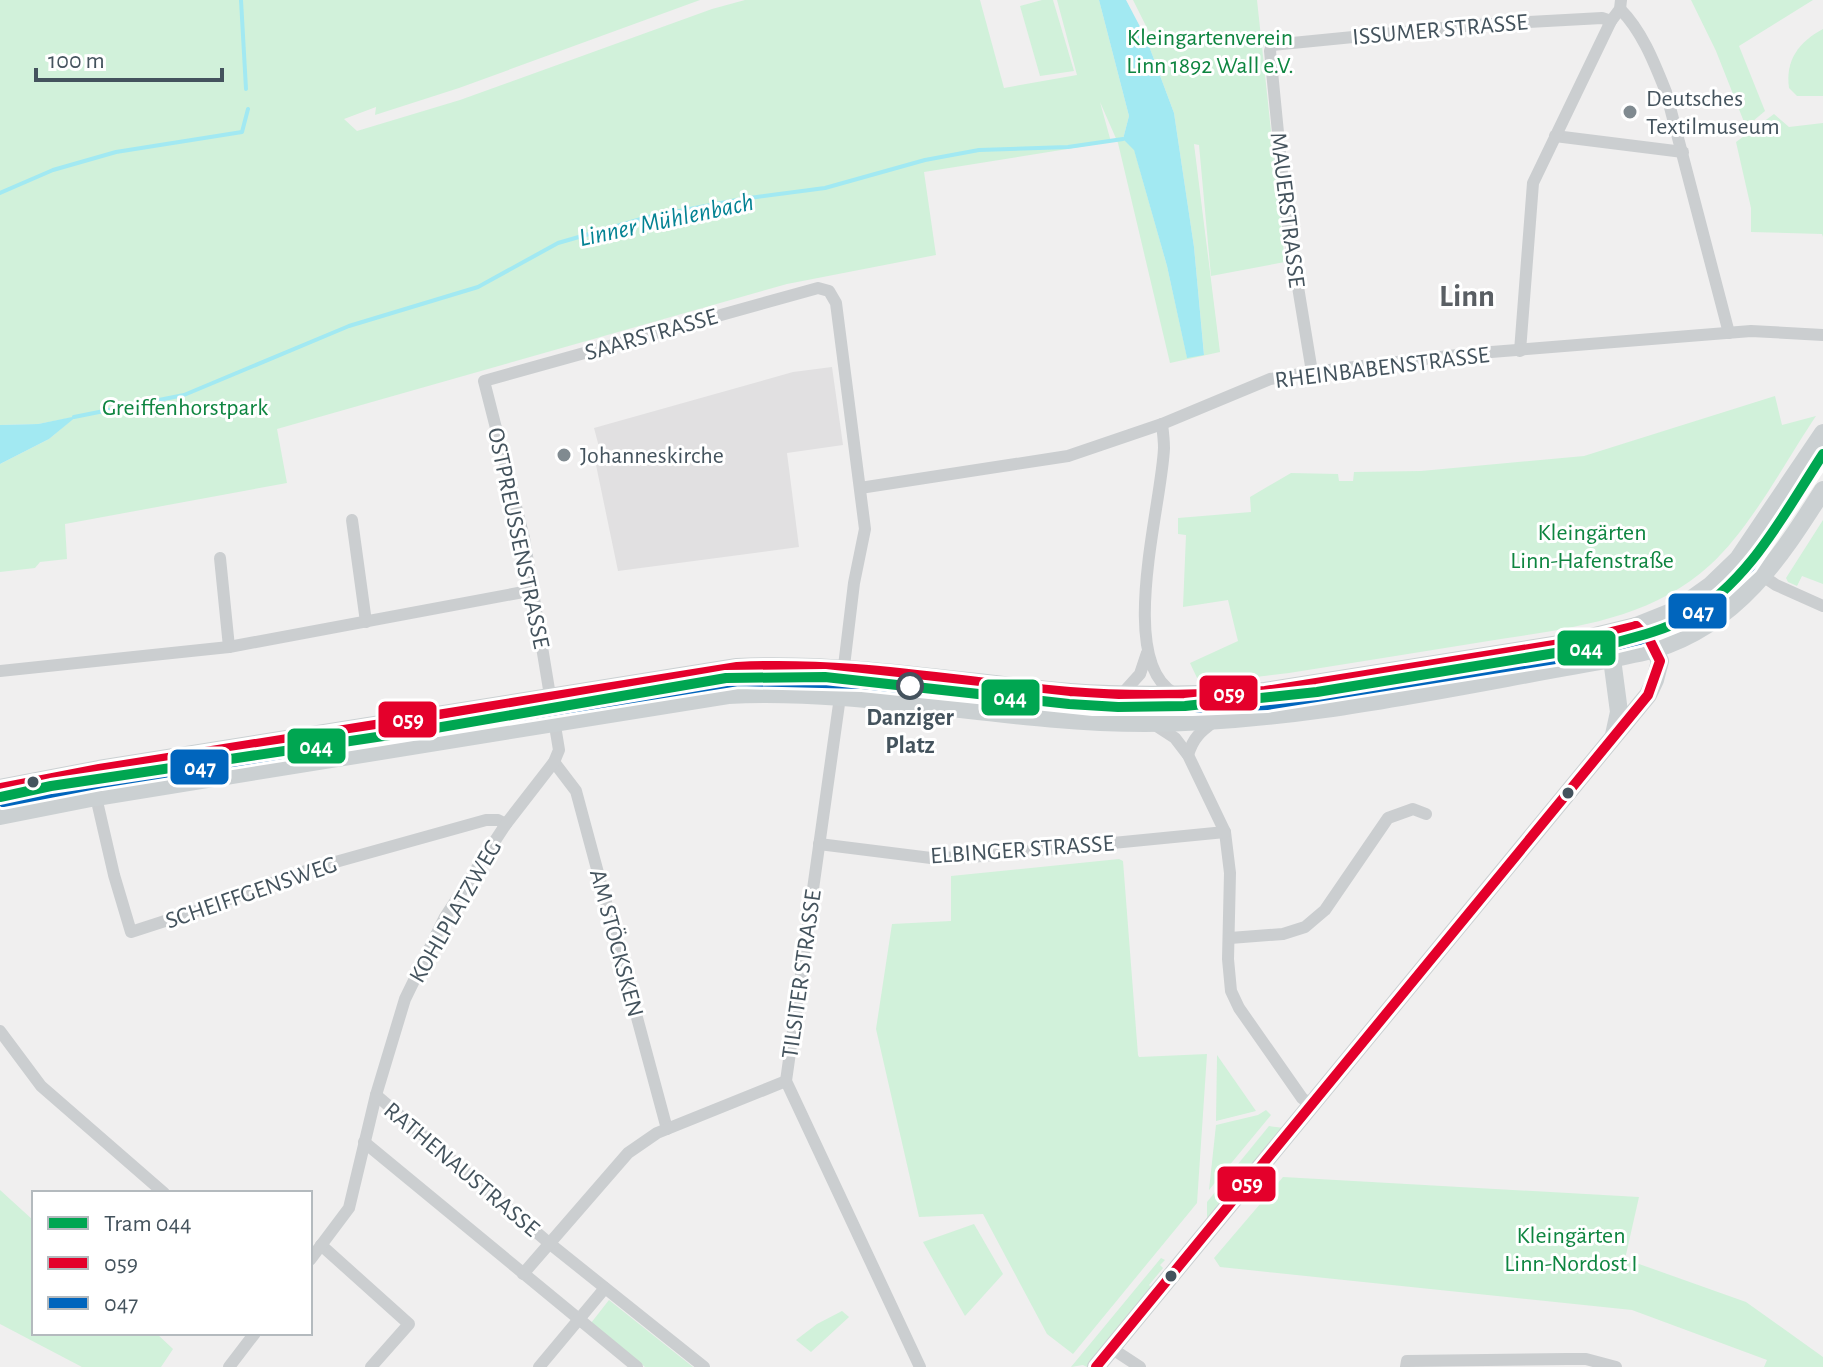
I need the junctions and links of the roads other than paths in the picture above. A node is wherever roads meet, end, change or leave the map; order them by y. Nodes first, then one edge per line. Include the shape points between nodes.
1 (1620, 5) edge
2 (1611, 21) junction
3 (1270, 47) joint
4 (1555, 136) junction
5 (1683, 152) junction
6 (1729, 333) junction
7 (1823, 335) edge
8 (1520, 351) junction
9 (1312, 372) junction
10 (484, 381) joint
11 (1162, 424) junction
12 (1823, 433) edge
13 (860, 488) junction
14 (1823, 490) edge
15 (352, 520) dead end
16 (220, 558) dead end
17 (1738, 559) junction
18 (1763, 578) junction
19 (534, 590) junction
20 (1823, 606) edge
21 (366, 622) junction
22 (1636, 626) junction
23 (229, 647) junction
24 (1655, 649) junction
25 (1147, 653) junction
26 (1612, 659) junction
27 (844, 666) junction
28 (0, 671) edge
29 (1122, 694) junction
30 (1177, 695) junction
31 (550, 696) junction
32 (840, 697) junction
33 (1215, 721) junction
34 (554, 723) junction
35 (1148, 723) junction
36 (1614, 736) junction
37 (1188, 755) junction
38 (554, 762) junction
39 (0, 788) edge
40 (96, 797) junction
41 (1426, 814) dead end
42 (0, 816) edge
43 (506, 824) junction
44 (1225, 832) junction
45 (819, 844) junction
46 (1230, 938) junction
47 (0, 1031) edge
48 (786, 1081) junction
49 (376, 1095) junction
50 (1311, 1105) junction
51 (667, 1129) junction
52 (364, 1142) junction
53 (162, 1191) edge
54 (549, 1243) junction
55 (321, 1245) junction
56 (312, 1257) edge
57 (523, 1274) junction
58 (605, 1288) junction
59 (579, 1320) junction
60 (253, 1335) edge
61 (1111, 1348) junction
62 (1407, 1364) edge
63 (229, 1367) edge
64 (371, 1367) edge
65 (539, 1367) edge
66 (637, 1367) edge
67 (704, 1367) edge
68 (920, 1367) edge
69 (1096, 1367) edge
70 (1140, 1367) edge
71 (1616, 1367) edge

1 - 2 street
1 - 5 street via 1655,63
2 - 3 street, ISSUMER STRASSE via 1475,25
2 - 4 street
3 - 9 street, MAUERSTRASSE via 1286,214
4 - 5 street
4 - 8 street via 1533,183
5 - 6 street
6 - 7 street, RHEINBABENSTRASSE
6 - 8 street, RHEINBABENSTRASSE
8 - 9 street, RHEINBABENSTRASSE
9 - 11 street, RHEINBABENSTRASSE via 1270,379
10 - 13 street, SAARSTRASSE via 818,288 829,291 836,303
10 - 19 street, OSTPREUSSENSTRASSE
11 - 13 street, RHEINBABENSTRASSE via 1068,456
11 - 25 street via 1164,448 1146,589
12 - 17 main road
13 - 27 street via 864,538
14 - 18 main road
15 - 21 street
16 - 23 street
17 - 18 street
17 - 22 main road via 1676,610
18 - 20 street
18 - 24 main road via 1711,623
19 - 21 street
19 - 31 street, OSTPREUSSENSTRASSE
21 - 23 street
22 - 24 main road
22 - 26 main road
22 - 30 main road via 1566,643 1265,691
23 - 28 street
24 - 26 main road
24 - 36 main road via 1660,661 1648,695
25 - 29 street via 1140,674
25 - 30 street via 1161,686
26 - 33 main road
26 - 36 main road via 1619,712
27 - 29 main road
27 - 31 main road via 737,667
27 - 32 street via 847,679
29 - 30 main road
31 - 34 street, OSTPREUSSENSTRASSE
31 - 39 main road
32 - 34 main road via 728,695
32 - 35 main road via 1073,721
32 - 45 street, TILSITER STRASSE
33 - 35 main road
33 - 37 street via 1198,733
34 - 38 street via 559,750
34 - 40 main road
35 - 37 street via 1171,734
36 - 50 main road
37 - 44 street
38 - 43 street, KOHLPLATZWEG
38 - 51 street, AM STÖCKSKEN via 576,791
40 - 42 main road
40 - 43 street, SCHEIFFGENSWEG via 131,932 357,855 486,820
41 - 46 street via 1413,809 1388,818 1325,910 1305,927
43 - 49 street, KOHLPLATZWEG via 445,917 405,999
44 - 45 street, ELBINGER STRASSE via 931,858
44 - 46 street
45 - 48 street, TILSITER STRASSE
46 - 50 street via 1231,991 1239,1008
47 - 53 street via 41,1086
48 - 51 street
48 - 68 street, TILSITER STRASSE
49 - 52 street, KOHLPLATZWEG
49 - 54 street, RATHENAUSTRASSE
50 - 61 main road
51 - 54 street via 628,1153
52 - 55 street, KOHLPLATZWEG via 349,1208
52 - 57 street, RATHENAUSTRASSE
54 - 57 street, RATHENAUSTRASSE
54 - 58 street, RATHENAUSTRASSE
55 - 56 street, KOHLPLATZWEG
55 - 64 street via 409,1324
57 - 59 street, RATHENAUSTRASSE
58 - 59 street
58 - 67 street, RATHENAUSTRASSE
59 - 65 street
59 - 66 street, RATHENAUSTRASSE
60 - 63 street
61 - 69 main road
61 - 70 street
62 - 71 street via 1586,1359

